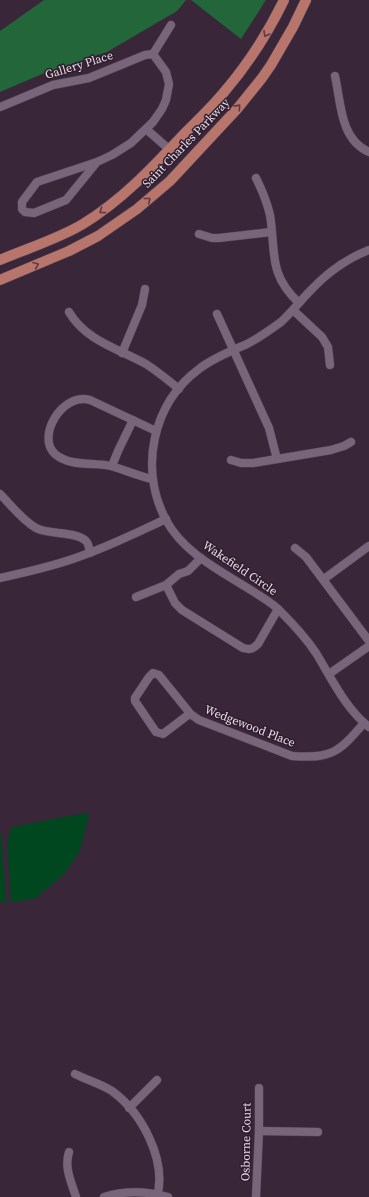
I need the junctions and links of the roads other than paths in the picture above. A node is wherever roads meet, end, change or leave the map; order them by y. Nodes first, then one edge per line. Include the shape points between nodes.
1 (284, 0) edge
2 (306, 0) edge
3 (172, 25) dead end
4 (153, 54) junction
5 (335, 76) dead end
6 (0, 107) edge
7 (146, 129) junction
8 (170, 150) junction
9 (369, 152) edge
10 (97, 162) junction
11 (256, 178) dead end
12 (271, 232) junction
13 (199, 234) dead end
14 (369, 250) edge
15 (0, 260) edge
16 (0, 280) edge
17 (145, 289) dead end
18 (296, 306) junction
19 (69, 312) dead end
20 (217, 314) dead end
21 (233, 350) junction
22 (122, 353) junction
23 (330, 365) dead end
24 (179, 388) junction
25 (133, 420) junction
26 (156, 431) junction
27 (351, 442) dead end
28 (277, 458) junction
29 (231, 460) dead end
30 (112, 466) junction
31 (152, 479) junction
32 (0, 494) edge
33 (166, 519) junction
34 (369, 546) edge
35 (295, 548) dead end
36 (90, 553) junction
37 (198, 556) junction
38 (0, 578) edge
39 (324, 579) junction
40 (166, 585) junction
41 (136, 597) dead end
42 (278, 609) junction
43 (369, 641) edge
44 (369, 646) edge
45 (329, 674) junction
46 (189, 713) junction
47 (367, 725) edge
48 (75, 1074) dead end
49 (157, 1080) dead end
50 (259, 1088) dead end
51 (129, 1108) junction
52 (259, 1130) junction
53 (318, 1132) dead end
54 (69, 1152) dead end
55 (158, 1196) edge
56 (76, 1197) edge
57 (104, 1197) edge
58 (168, 1197) edge
59 (256, 1197) edge

1 -> 8 main road, Saint Charles Parkway via 264,38 238,75
16 -> 2 main road, Saint Charles Parkway via 98,236 138,209 170,181 254,88 271,65
3 - 4 street
4 - 6 street, Gallery Place via 89,78 52,85
4 - 7 street via 166,72 168,89 162,109
5 - 9 street via 346,130 358,147
7 - 8 street
7 - 10 street via 128,145
8 -> 15 main road, Saint Charles Parkway via 128,191 83,224
10 - 10 street via 37,182 22,202 22,209 36,213 66,200
11 - 12 street via 268,205
12 - 13 street via 219,238
12 - 18 street via 274,264 278,276
14 - 18 street, Wakefield Circle via 335,268
17 - 22 street via 142,305
18 - 21 street, Wakefield Circle via 282,321
18 - 23 street via 328,347
19 - 22 street via 74,321 87,332
20 - 21 street
21 - 24 street, Wakefield Circle via 200,368
21 - 28 street via 269,428
22 - 24 street via 151,367
24 - 26 street, Wakefield Circle via 169,400
25 - 26 street
25 - 30 street
25 - 30 street via 90,400 82,399 63,406 51,427 49,445 60,458 70,462
26 - 31 street, Wakefield Circle via 152,453
27 - 28 street via 335,449
28 - 29 street via 246,464
30 - 31 street
31 - 33 street, Wakefield Circle
32 - 36 street via 35,528 80,537 88,543
33 - 36 street
33 - 37 street, Wakefield Circle
34 - 39 street
35 - 39 street via 306,556
36 - 38 street
37 - 40 street
37 - 42 street, Wakefield Circle
39 - 43 street
40 - 41 street
40 - 42 street via 175,603 182,610 243,648 255,648
42 - 45 street, Wakefield Circle via 302,635
44 - 45 street
45 - 47 street, Wakefield Circle via 347,704
46 - 46 street, Wedgewood Place via 165,733 159,734 136,704 135,698 150,675 157,674
46 - 47 street, Wedgewood Place via 199,720 292,756 306,757 316,757 338,750
48 - 51 street via 112,1091
49 - 51 street
50 - 52 street, Osborne Court
51 - 55 street via 154,1146 159,1171
52 - 53 street
52 - 59 street, Osborne Court
54 - 56 street via 67,1171
55 - 57 street via 124,1192
55 - 58 street

